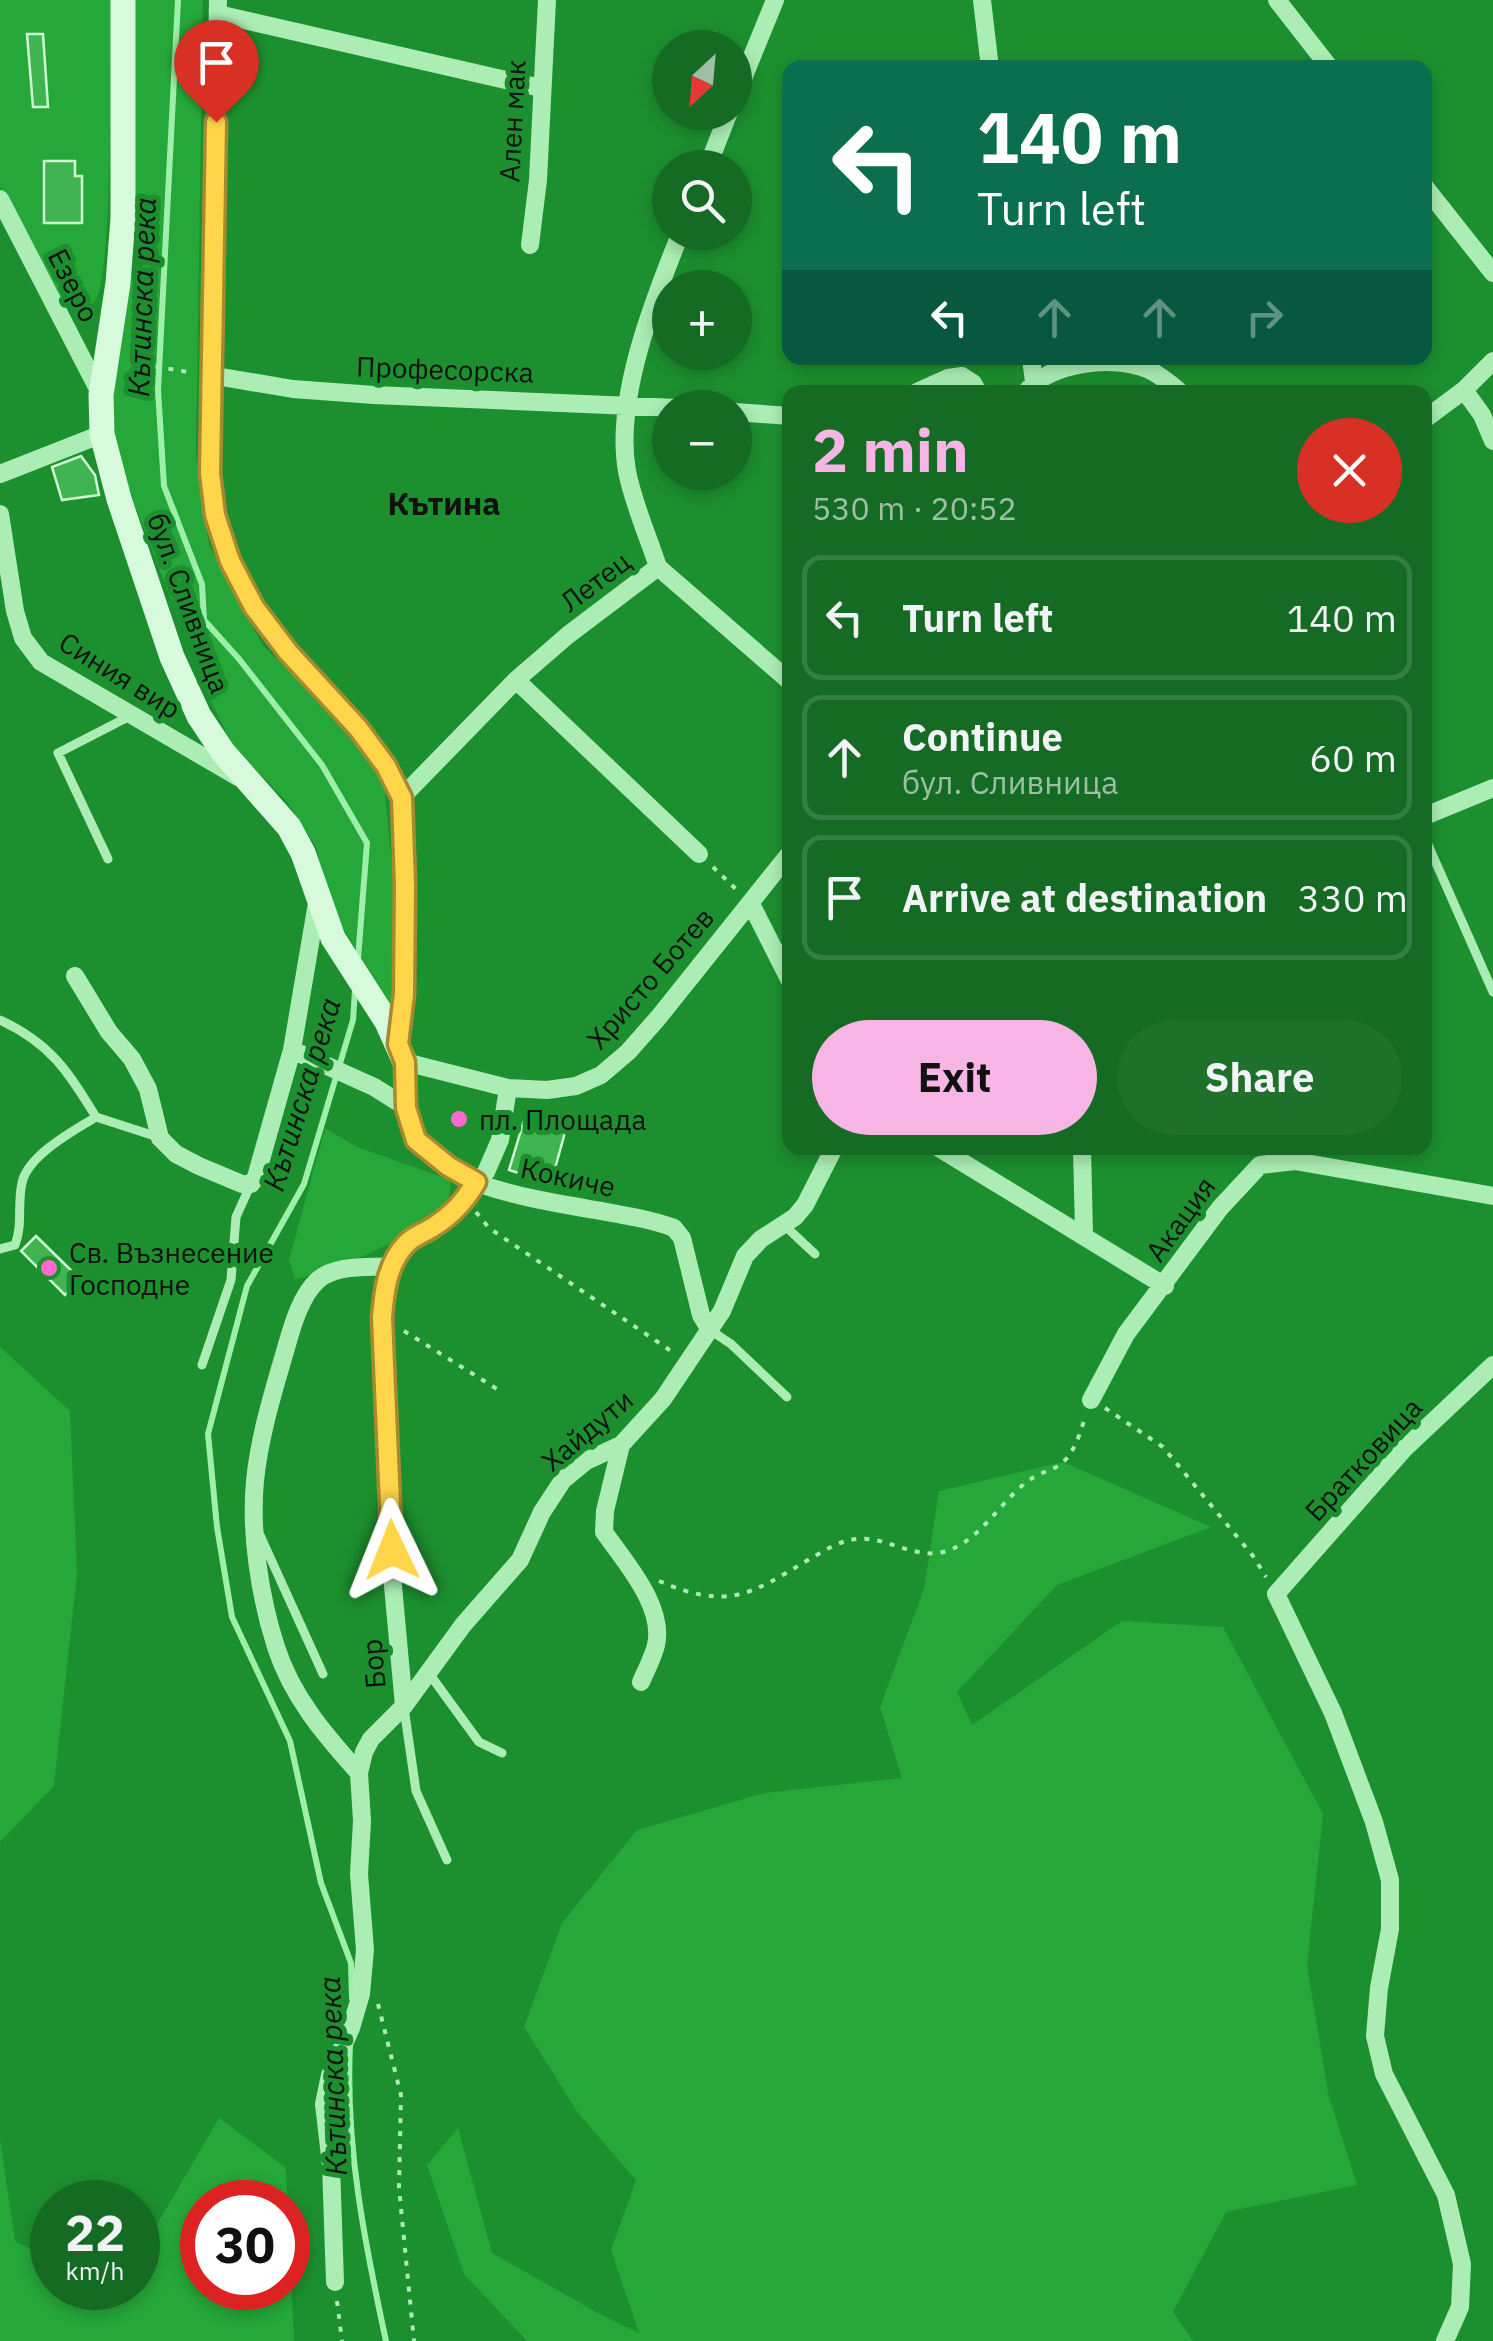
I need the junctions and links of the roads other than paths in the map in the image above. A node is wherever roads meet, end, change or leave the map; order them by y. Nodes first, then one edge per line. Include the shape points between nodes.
1 (123, 0) edge
2 (546, 0) edge
3 (775, 0) edge
4 (982, 0) edge
5 (1276, 0) edge
6 (218, 7) edge
7 (752, 56) edge
8 (989, 60) edge
9 (1324, 60) edge
10 (541, 88) junction
11 (1432, 196) edge
12 (0, 199) edge
13 (530, 245) dead end
14 (674, 250) edge
15 (1493, 273) edge
16 (1493, 360) edge
17 (1086, 365) edge
18 (1128, 365) edge
19 (210, 375) junction
20 (932, 385) edge
21 (974, 385) edge
22 (1035, 385) edge
23 (1170, 385) edge
24 (1464, 390) junction
25 (101, 395) junction
26 (630, 404) junction
27 (652, 406) edge
28 (752, 413) edge
29 (1432, 414) edge
30 (782, 415) edge
31 (102, 434) junction
32 (1493, 441) edge
33 (0, 474) edge
34 (0, 514) edge
35 (658, 567) junction
36 (782, 675) edge
37 (516, 680) junction
38 (130, 716) junction
39 (252, 785) junction
40 (1493, 788) edge
41 (402, 798) junction
42 (1432, 813) edge
43 (699, 854) road end
44 (1432, 854) edge
45 (108, 859) dead end
46 (782, 863) edge
47 (318, 897) junction
48 (751, 904) junction
49 (782, 965) edge
50 (75, 976) dead end
51 (1493, 992) edge
52 (0, 1020) edge
53 (397, 1042) junction
54 (292, 1050) junction
55 (508, 1088) junction
56 (406, 1108) junction
57 (96, 1116) junction
58 (160, 1138) junction
59 (830, 1155) edge
60 (951, 1155) edge
61 (1082, 1155) edge
62 (1258, 1156) edge
63 (476, 1182) junction
64 (251, 1184) junction
65 (1493, 1196) edge
66 (782, 1224) junction
67 (1084, 1233) junction
68 (0, 1250) edge
69 (814, 1254) dead end
70 (392, 1266) junction
71 (1165, 1286) junction
72 (710, 1330) junction
73 (202, 1365) dead end
74 (1493, 1365) edge
75 (787, 1397) dead end
76 (1090, 1400) road end
77 (620, 1445) junction
78 (254, 1521) junction
79 (428, 1672) junction
80 (323, 1674) dead end
81 (642, 1682) dead end
82 (404, 1706) junction
83 (502, 1753) dead end
84 (359, 1773) junction
85 (447, 1860) dead end
86 (335, 2282) road end
87 (1446, 2341) edge

1 - 25 street, бул. Сливница via 123,218
2 - 10 street, Ален мак
3 - 7 street
4 - 8 street
5 - 9 street
6 - 10 street, бул. Сливница
6 - 19 street, бул. Сливница
10 - 13 street, Ален мак
11 - 15 street
12 - 25 street, Езеро
14 - 26 street, Летец via 641,339
16 - 24 street
17 - 22 street
18 - 23 street
19 - 26 street, Професорска via 374,395
19 - 41 street, бул. Сливница via 210,473 230,561 254,607 358,728
20 - 21 street via 962,376
24 - 29 street
24 - 32 street
25 - 31 street, бул. Сливница
26 - 27 street, Професорска
26 - 35 street, Летец via 628,474
28 - 30 street
31 - 33 street
31 - 39 street, бул. Сливница via 172,657 199,716
34 - 38 street, Синия вир via 23,638 41,662
35 - 36 street
35 - 37 street, Летец
37 - 41 street, Летец
37 - 43 street
38 - 39 street, Синия вир
38 - 45 lane via 58,754
39 - 47 street, бул. Сливница via 289,827
40 - 42 street
41 - 53 street, бул. Сливница via 404,994
44 - 51 lane
46 - 48 street, Христо Ботев
47 - 53 street via 334,938
47 - 54 street, бул. Сливница
48 - 49 street
48 - 55 street, Христо Ботев via 658,1018 601,1075 576,1086
50 - 58 street via 148,1089
52 - 57 lane via 28,1033 63,1064
53 - 55 street, Христо Ботев
53 - 56 street, бул. Сливница
54 - 56 street
54 - 64 street, бул. Сливница
55 - 63 street via 500,1140
56 - 63 street via 416,1140
57 - 58 lane
57 - 68 lane via 64,1135 22,1178 20,1232 15,1246
58 - 64 street via 199,1166
59 - 66 street, Хайдути via 805,1205
60 - 67 street, Акация
61 - 67 street
62 - 65 street, Акация
62 - 71 street, Акация
63 - 70 street via 451,1214 409,1240
63 - 72 street, Кокиче via 674,1228
64 - 73 lane via 236,1217 231,1280
66 - 69 lane
66 - 72 street, Хайдути via 745,1256
67 - 71 street, Акация
70 - 78 street via 333,1270 301,1306 270,1402
70 - 82 street, Бор via 382,1318
71 - 76 street via 1126,1334
72 - 75 lane
72 - 77 street, Хайдути
74 - 87 street, Братковица via 1404,1449 1276,1594 1333,1712 1390,1880 1375,2036 1384,2074 1446,2195 1462,2264 1460,2307
77 - 79 street, Хайдути via 563,1480 520,1560
77 - 81 street via 604,1532 632,1568 657,1627
78 - 80 lane
78 - 84 street via 276,1648 319,1729
79 - 82 street, Хайдути
79 - 83 lane via 480,1742
82 - 84 street, Хайдути via 371,1739
82 - 85 lane via 416,1791
84 - 86 street via 361,1994 324,2104

